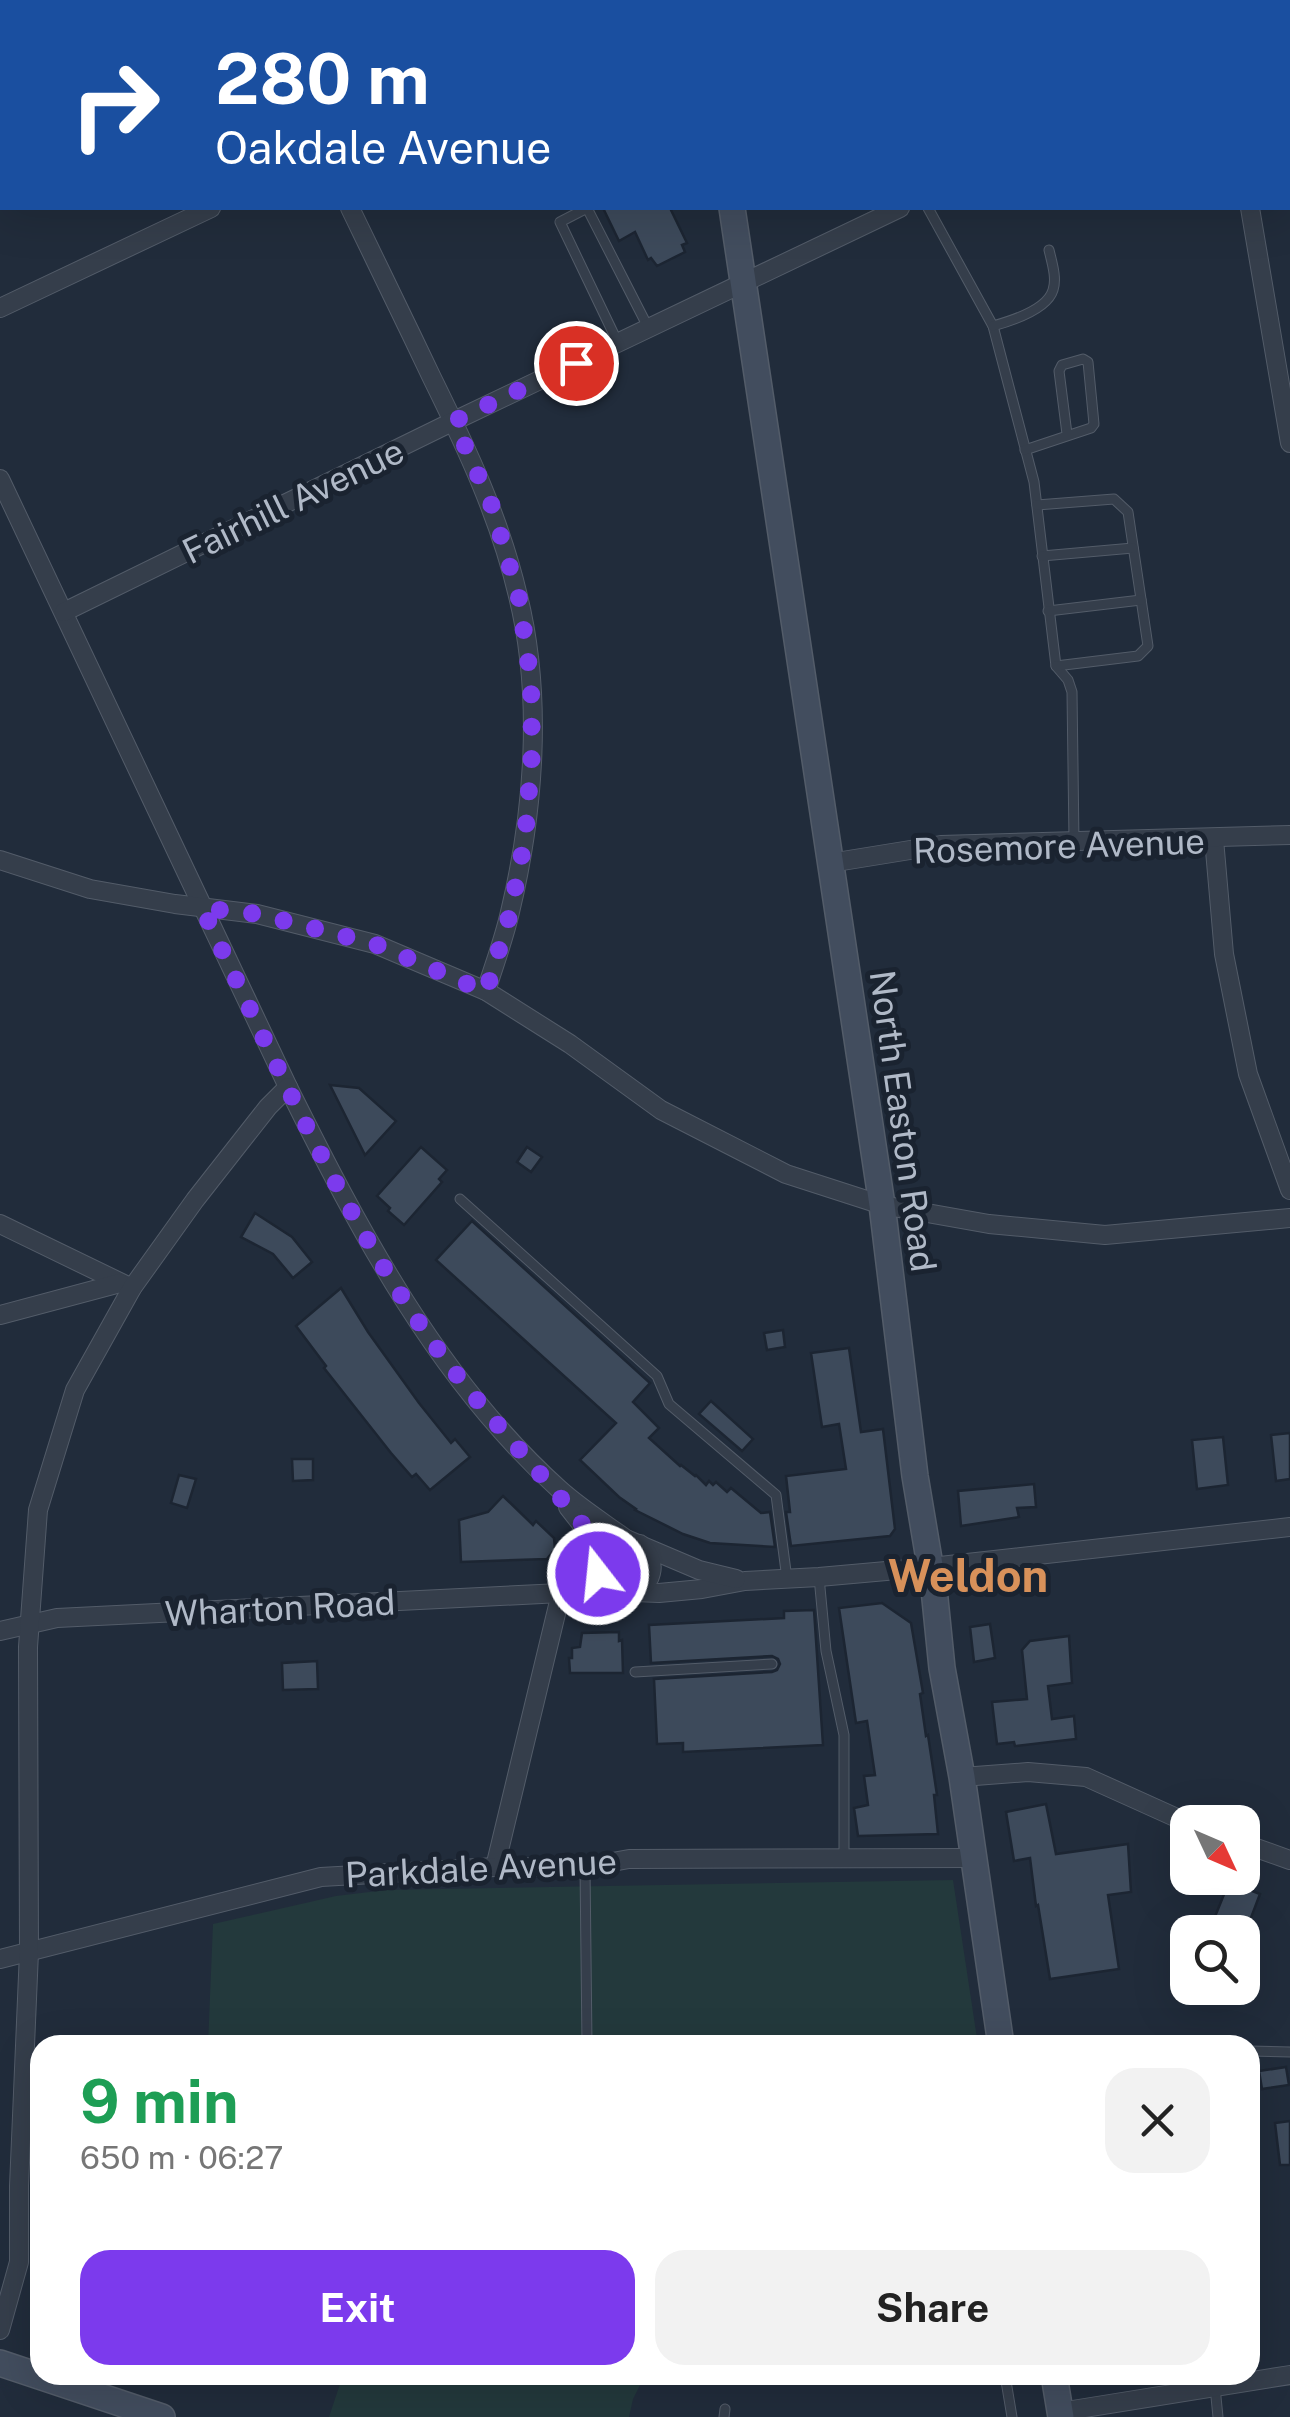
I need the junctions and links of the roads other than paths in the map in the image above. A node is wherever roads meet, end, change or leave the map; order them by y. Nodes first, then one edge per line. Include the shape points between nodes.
1 (206, 210) edge
2 (351, 210) edge
3 (583, 210) edge
4 (588, 210) edge
5 (732, 210) edge
6 (896, 210) edge
7 (929, 210) edge
8 (1250, 210) edge
9 (1050, 250) dead end
10 (743, 284) junction
11 (0, 308) edge
12 (992, 326) junction
13 (648, 329) junction
14 (618, 344) junction
15 (454, 421) junction
16 (1067, 434) junction
17 (1290, 443) edge
18 (1025, 450) junction
19 (0, 478) edge
20 (1037, 506) junction
21 (1133, 548) junction
22 (1042, 556) junction
23 (1141, 600) junction
24 (1048, 611) junction
25 (64, 612) junction
26 (1056, 666) junction
27 (1290, 835) edge
28 (1214, 839) junction
29 (1074, 842) junction
30 (0, 860) edge
31 (830, 863) junction
32 (202, 908) junction
33 (486, 992) junction
34 (288, 1088) junction
35 (1290, 1190) edge
36 (460, 1198) dead end
37 (882, 1205) junction
38 (1290, 1218) edge
39 (0, 1224) edge
40 (126, 1285) junction
41 (0, 1315) edge
42 (536, 1467) junction
43 (1290, 1527) edge
44 (634, 1542) junction
45 (598, 1561) junction
46 (931, 1566) junction
47 (818, 1577) junction
48 (787, 1578) junction
49 (745, 1580) junction
50 (629, 1593) junction
51 (561, 1594) junction
52 (30, 1624) junction
53 (0, 1632) edge
54 (772, 1664) dead end
55 (635, 1672) dead end
56 (962, 1777) junction
57 (1170, 1815) edge
58 (1260, 1850) edge
59 (972, 1858) junction
60 (844, 1859) junction
61 (1290, 1862) edge
62 (585, 1867) junction
63 (494, 1868) junction
64 (30, 1952) junction
65 (0, 1959) edge
66 (587, 2035) edge
67 (999, 2035) edge
68 (1260, 2051) edge
69 (1290, 2052) edge
70 (0, 2330) edge
71 (0, 2363) edge
72 (30, 2373) edge
73 (1290, 2375) edge
74 (1260, 2380) edge
75 (66, 2385) edge
76 (1007, 2385) edge
77 (1056, 2385) edge
78 (1228, 2385) edge
79 (1215, 2387) junction
80 (1060, 2414) edge
81 (162, 2417) edge
82 (1012, 2417) edge
83 (1218, 2417) edge

1 - 11 street
2 - 15 street
3 - 14 lane via 560,222
4 - 13 lane
5 - 10 main road, North Easton Road
6 - 10 street, Fairhill Avenue
7 - 12 lane
8 - 17 street
9 - 12 lane via 1055,287 1049,298 1020,319
10 - 13 street, Fairhill Avenue
10 - 31 main road, North Easton Road
12 - 18 lane
13 - 14 street, Fairhill Avenue
14 - 15 street, Fairhill Avenue
15 - 25 street, Fairhill Avenue
15 - 33 street via 492,506 519,598 531,681 525,839
16 - 16 lane via 1094,424 1083,359 1059,371
16 - 18 lane
18 - 20 lane
19 - 25 street
20 - 21 lane via 1114,498 1128,512
20 - 22 lane
21 - 22 lane
21 - 23 lane
22 - 24 lane
23 - 24 lane
23 - 26 lane via 1148,646 1138,656
24 - 26 lane
25 - 32 street
26 - 29 lane via 1072,692
27 - 28 street, Rosemore Avenue
28 - 29 street, Rosemore Avenue
28 - 35 street via 1224,954 1248,1074
29 - 31 street, Rosemore Avenue via 941,846
30 - 32 street via 90,889
31 - 37 main road, North Easton Road
32 - 33 street via 258,914 375,944
32 - 34 street
33 - 37 street via 660,1110 786,1174
34 - 40 street
34 - 42 street via 421,1326
36 - 48 lane via 657,1376 670,1404 776,1494
37 - 38 street via 1105,1235
37 - 46 main road, North Easton Road
39 - 40 street
40 - 41 street
40 - 52 street via 76,1390 38,1510
42 - 44 street
42 - 45 street via 594,1542
43 - 46 street
44 - 45 street via 609,1544
44 - 49 street via 699,1570
44 - 50 street via 649,1555 651,1573
45 - 50 street via 604,1585
45 - 51 street via 586,1580
46 - 47 street
46 - 56 main road, North Easton Road
47 - 48 street
47 - 60 lane via 844,1735
48 - 49 street
49 - 50 street, Wharton Road
50 - 51 street, Wharton Road
51 - 52 street, Wharton Road
51 - 63 street
52 - 53 street, Wharton Road
52 - 64 street
54 - 55 lane
56 - 57 street via 1086,1777
56 - 59 main road, North Easton Road
58 - 61 street
59 - 60 street, Parkdale Avenue
59 - 67 main road, North Easton Road
60 - 62 street, Parkdale Avenue via 628,1860
62 - 63 street, Parkdale Avenue
62 - 66 lane
63 - 64 street, Parkdale Avenue via 321,1877
64 - 65 street, Parkdale Avenue
64 - 70 street via 18,2262
68 - 69 lane
71 - 72 main road
73 - 74 street
75 - 81 main road
76 - 82 lane
77 - 80 main road
78 - 79 street
79 - 80 street
79 - 83 lane

